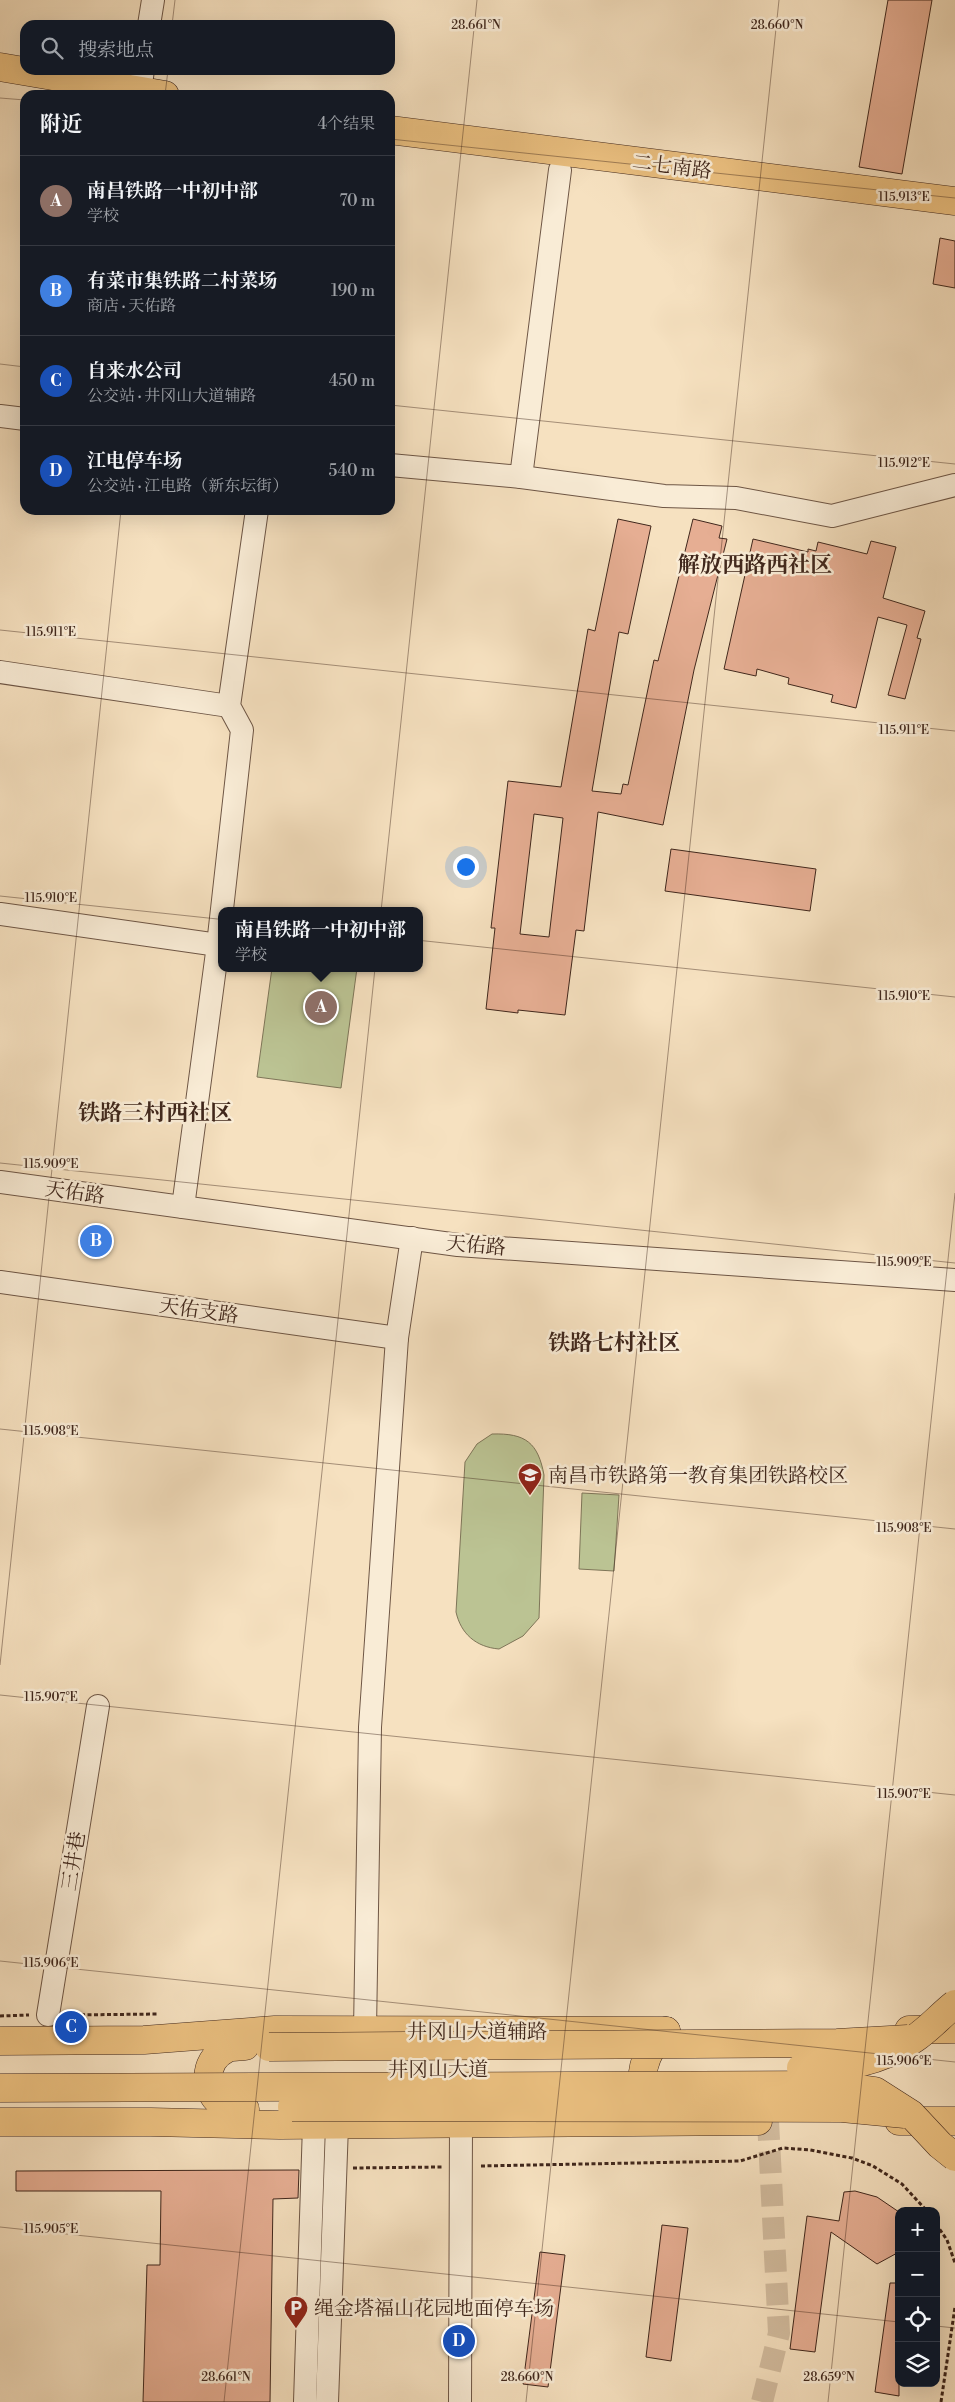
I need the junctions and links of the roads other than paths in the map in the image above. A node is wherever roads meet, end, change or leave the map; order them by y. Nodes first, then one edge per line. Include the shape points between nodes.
1 (153, 0) edge
2 (150, 20) edge
3 (0, 67) edge
4 (20, 69) edge
5 (66, 75) edge
6 (0, 82) edge
7 (149, 85) edge
8 (46, 90) edge
9 (395, 131) edge
10 (395, 151) edge
11 (560, 170) junction
12 (955, 201) edge
13 (955, 220) edge
14 (0, 416) edge
15 (20, 419) edge
16 (395, 465) edge
17 (521, 477) junction
18 (955, 485) edge
19 (256, 515) edge
20 (0, 672) edge
21 (229, 706) junction
22 (222, 907) edge
23 (0, 914) edge
24 (218, 946) joint
25 (0, 1182) edge
26 (183, 1207) junction
27 (412, 1238) junction
28 (955, 1280) edge
29 (0, 1282) edge
30 (397, 1338) junction
31 (98, 1706) dead end
32 (955, 2004) edge
33 (48, 2015) dead end
34 (955, 2029) edge
35 (364, 2030) junction
36 (666, 2031) junction
37 (914, 2039) junction
38 (144, 2040) junction
39 (0, 2041) edge
40 (257, 2047) junction
41 (0, 2071) edge
42 (0, 2088) edge
43 (245, 2109) junction
44 (911, 2114) junction
45 (955, 2121) edge
46 (0, 2122) edge
47 (151, 2122) junction
48 (667, 2122) junction
49 (461, 2124) junction
50 (325, 2125) junction
51 (955, 2157) edge
52 (305, 2402) edge
53 (327, 2402) edge
54 (460, 2402) edge

1 - 2 street
3 - 4 main road
5 - 7 main road
6 - 8 main road
9 - 12 main road, 二七南路
10 - 11 main road, 二七南路
11 - 13 main road, 二七南路
11 - 17 street
14 - 15 street
16 - 17 street
17 - 18 street via 664,496 736,498 832,516
19 - 21 street
20 - 21 street
21 - 22 street via 242,730
23 - 24 street
24 - 26 street
25 - 26 street, 天佑路
26 - 27 street, 天佑路
27 - 28 street, 天佑路 via 458,1245
27 - 30 street
29 - 30 street, 天佑支路
30 - 35 street via 370,1727
31 - 33 street, 三井巷
32 - 37 main road, bridge
34 - 36 main road, 井冈山大道辅路
35 - 36 main road, 井冈山大道辅路
35 - 38 main road, 井冈山大道辅路 via 276,2030
36 - 48 main road via 647,2054 642,2084 655,2112
37 - 40 main road, bridge via 837,2043
37 - 41 main road, 井冈山大道, bridge via 876,2060 822,2068
38 - 39 main road, 井冈山大道辅路
38 - 40 main road
40 - 43 main road via 226,2048 212,2060 207,2078 212,2095 227,2107
42 - 44 main road, 井冈山大道, bridge via 832,2085 874,2091
43 - 44 main road, bridge via 832,2108
43 - 47 main road
44 - 51 main road, bridge
45 - 48 main road
46 - 47 main road
47 - 50 main road
48 - 49 main road
49 - 50 main road
49 - 54 street
50 - 52 street
50 - 53 street via 335,2168

